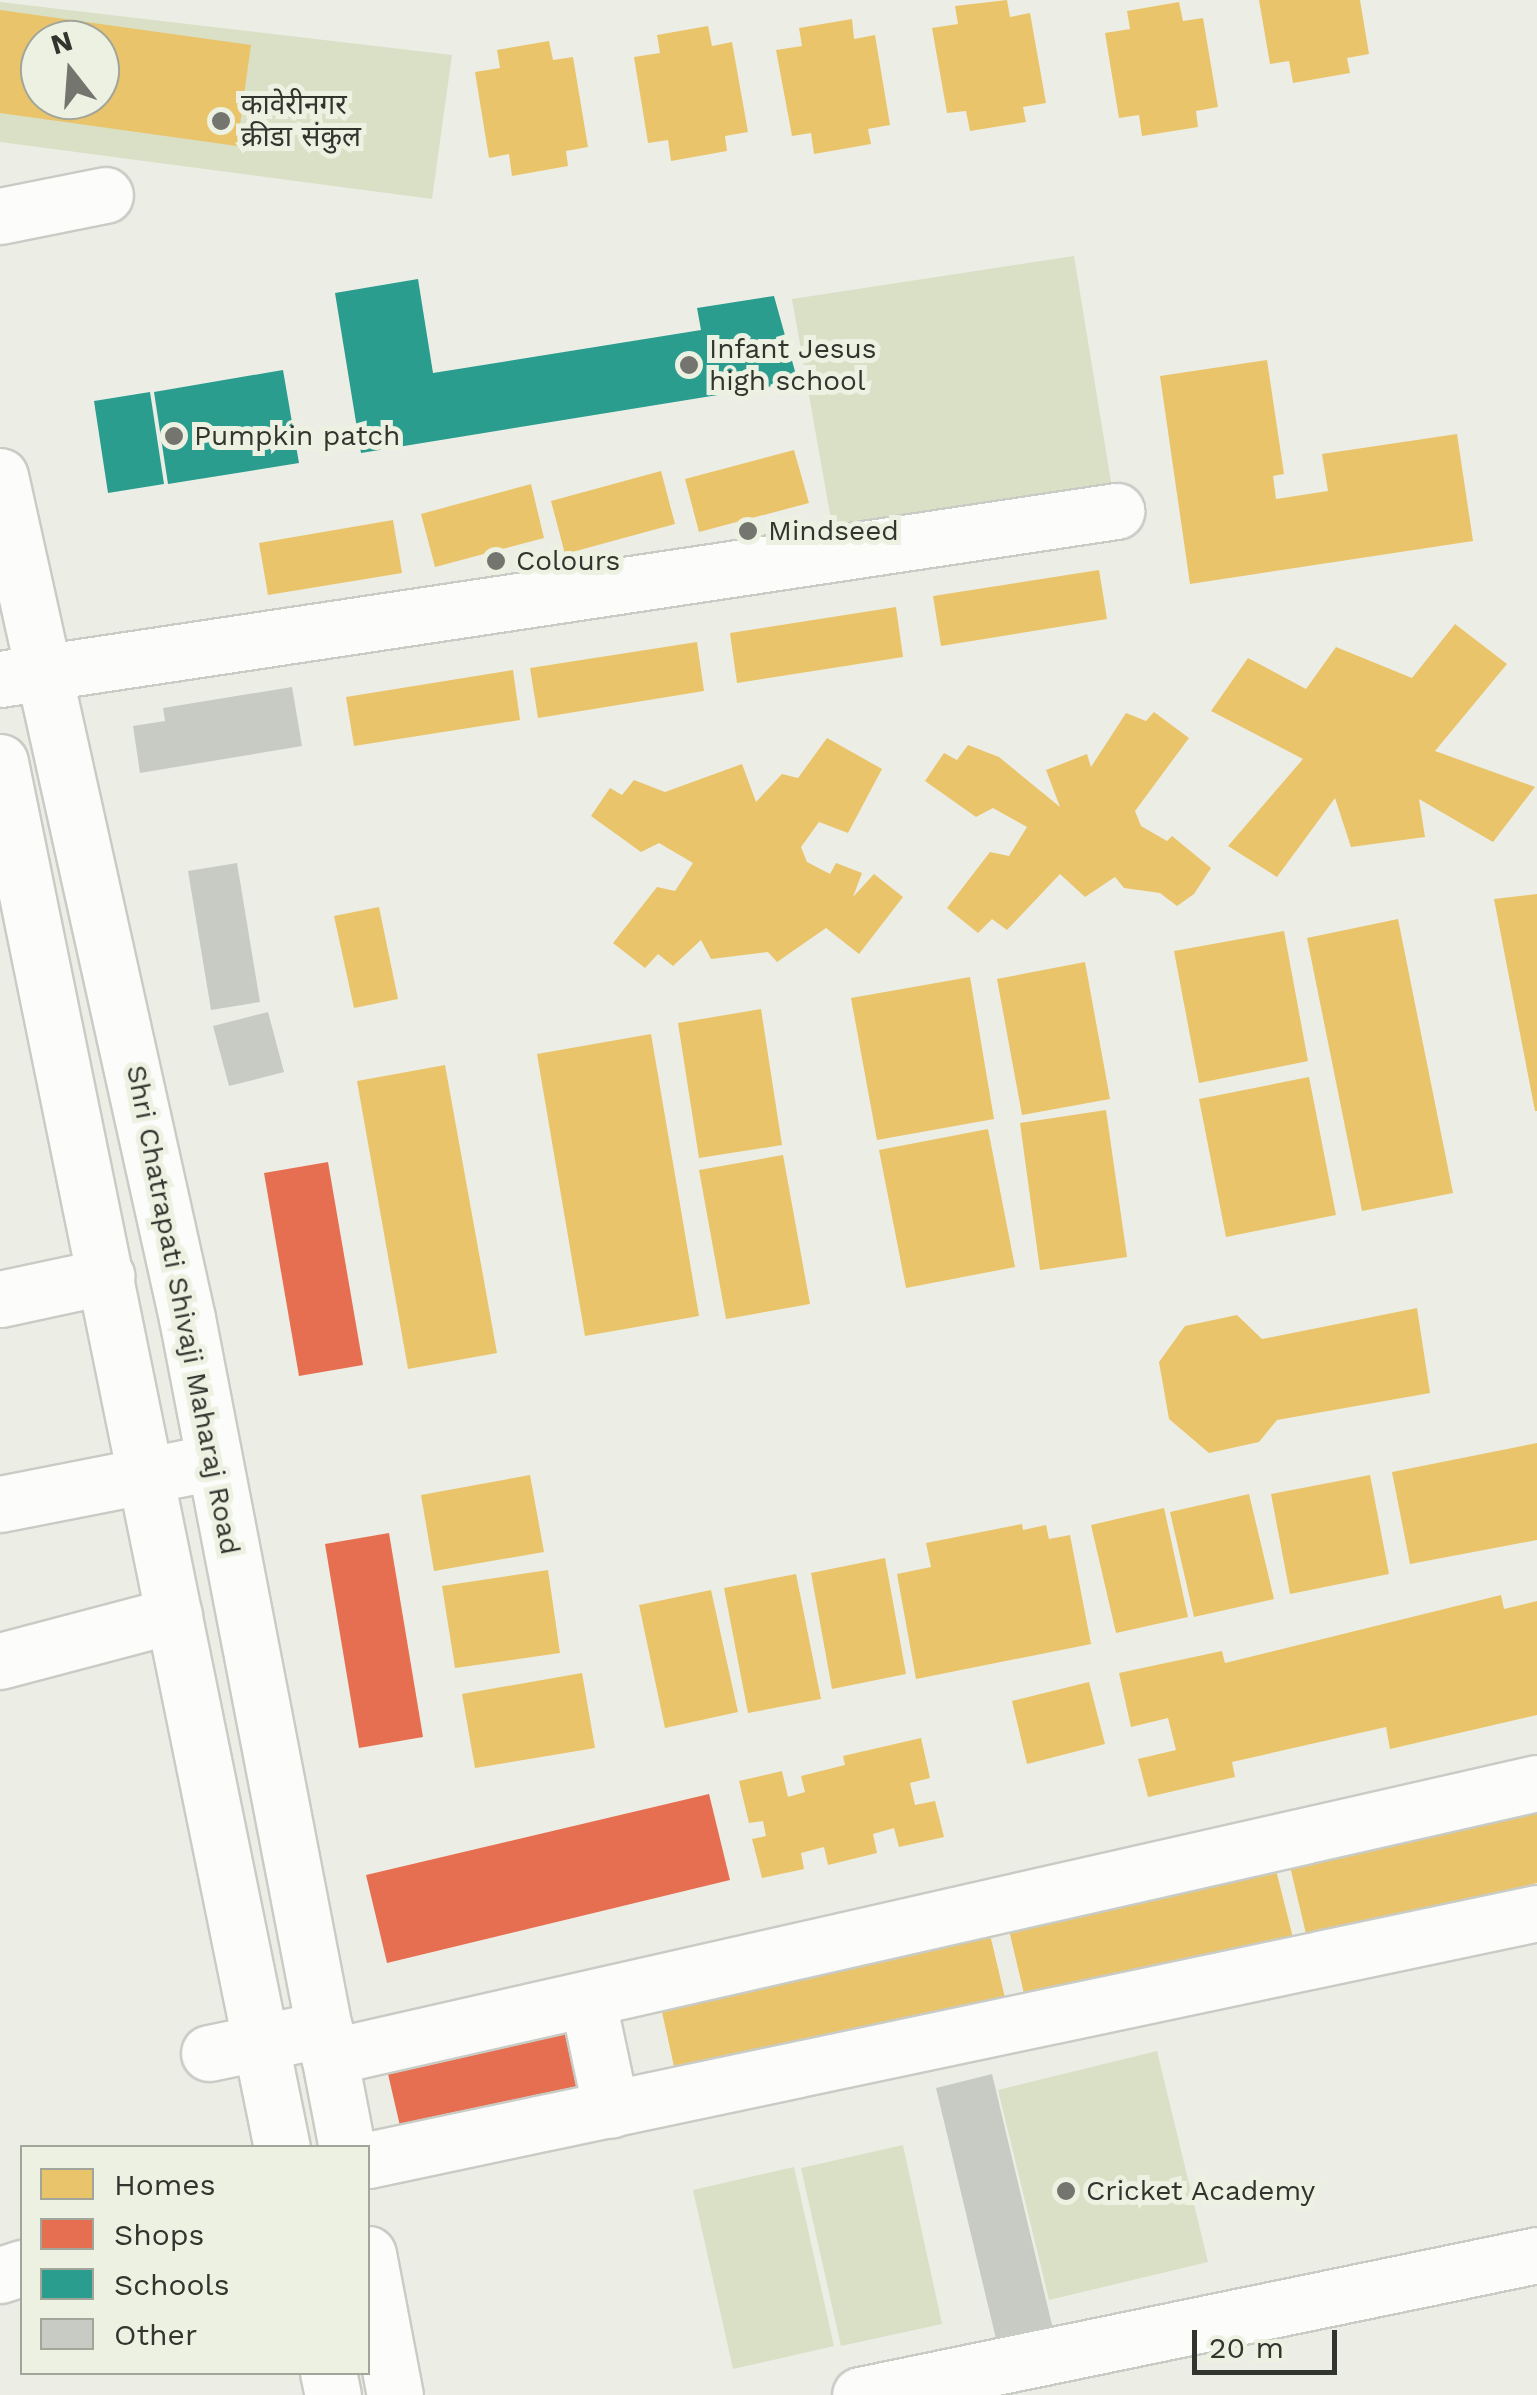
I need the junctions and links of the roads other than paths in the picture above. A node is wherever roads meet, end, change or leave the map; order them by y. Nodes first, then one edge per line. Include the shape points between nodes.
1 (105, 194) dead end
2 (0, 216) edge
3 (0, 476) edge
4 (1116, 511) dead end
5 (23, 676) edge
6 (0, 762) edge
7 (107, 1276) junction
8 (0, 1299) edge
9 (214, 1462) junction
10 (144, 1473) junction
11 (0, 1504) edge
12 (174, 1615) junction
13 (0, 1661) edge
14 (1537, 1783) edge
15 (1537, 1913) edge
16 (588, 2002) junction
17 (264, 2042) junction
18 (327, 2043) junction
19 (209, 2053) dead end
20 (611, 2110) junction
21 (281, 2145) edge
22 (346, 2145) edge
23 (370, 2160) edge
24 (1537, 2256) edge
25 (370, 2264) edge
26 (395, 2395) edge
27 (860, 2395) edge

1 - 2 street
3 - 5 street, Shri Chatrapati Shivaji Maharaj Road
4 - 5 street
5 - 9 street, Shri Chatrapati Shivaji Maharaj Road
6 - 7 street
7 - 8 street
7 - 10 street
9 - 10 street
9 - 18 street, Shri Chatrapati Shivaji Maharaj Road
10 - 11 street
10 - 12 street
12 - 13 street
12 - 17 street
14 - 16 street
15 - 20 street
16 - 18 street
16 - 20 street
17 - 18 street
17 - 19 street
17 - 21 street
18 - 22 street, Shri Chatrapati Shivaji Maharaj Road
20 - 23 street
24 - 27 street
25 - 26 street

